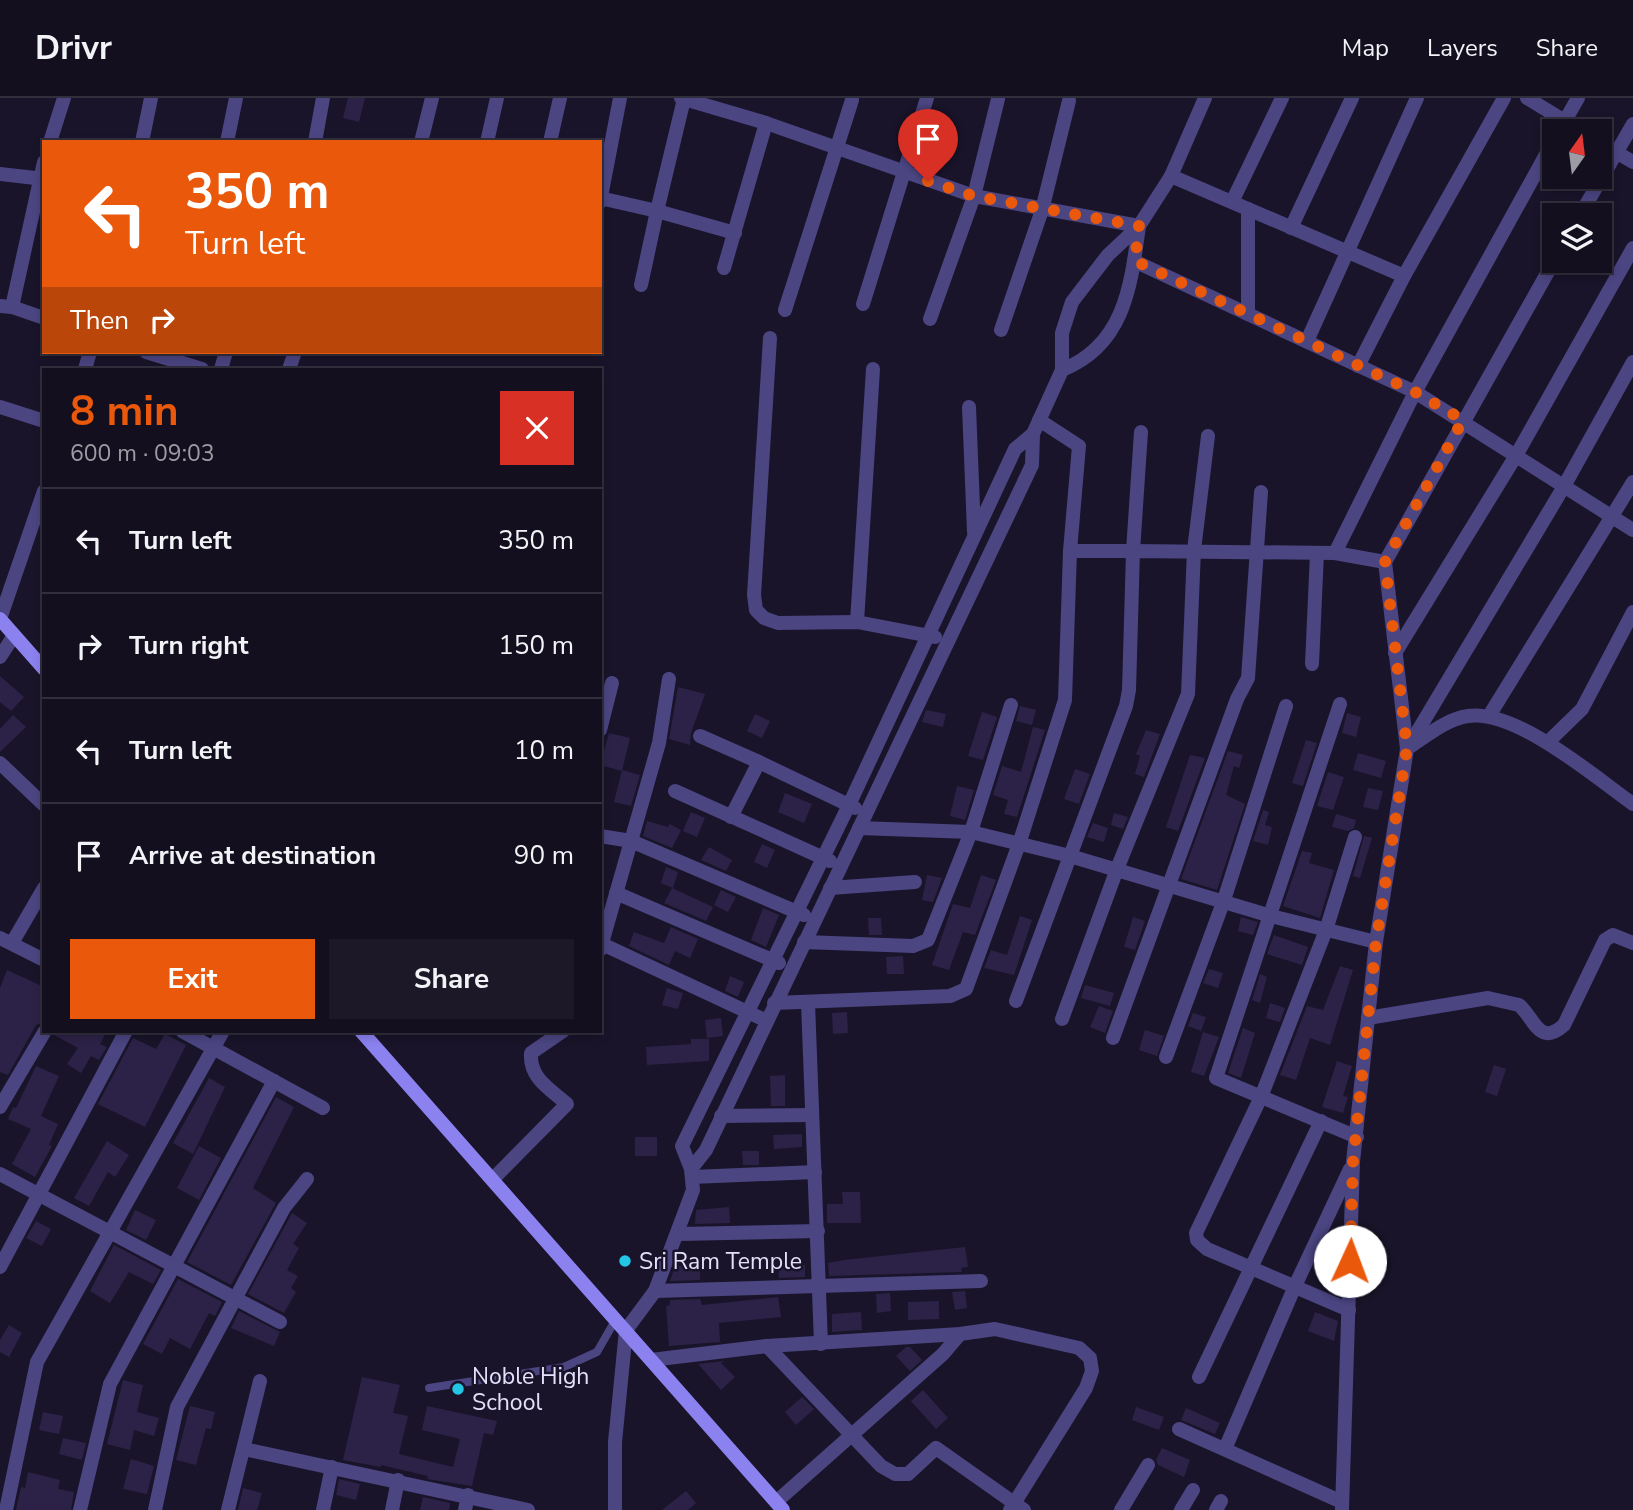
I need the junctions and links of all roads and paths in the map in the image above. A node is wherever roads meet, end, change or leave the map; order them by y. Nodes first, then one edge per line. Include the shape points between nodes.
1 (64, 98) edge
2 (151, 98) edge
3 (236, 98) edge
4 (323, 98) edge
5 (432, 98) edge
6 (497, 98) edge
7 (560, 98) edge
8 (620, 98) edge
9 (927, 98) edge
10 (1205, 98) edge
11 (1282, 98) edge
12 (1352, 98) edge
13 (1417, 98) edge
14 (1504, 98) edge
15 (1527, 98) edge
16 (1578, 98) edge
17 (682, 99) edge
18 (998, 99) edge
19 (852, 100) dead end
20 (1069, 101) dead end
21 (1553, 119) edge
22 (1566, 119) edge
23 (766, 123) junction
24 (1633, 124) edge
25 (51, 140) edge
26 (142, 140) edge
27 (227, 140) edge
28 (315, 140) edge
29 (422, 140) edge
30 (487, 140) edge
31 (550, 140) edge
32 (836, 150) junction
33 (1612, 150) edge
34 (1616, 153) junction
35 (1542, 162) edge
36 (1633, 162) edge
37 (905, 173) junction
38 (0, 174) edge
39 (1171, 176) junction
40 (41, 178) edge
41 (602, 194) edge
42 (974, 196) junction
43 (602, 199) edge
44 (1232, 201) junction
45 (1587, 203) edge
46 (1248, 209) junction
47 (1042, 210) junction
48 (657, 211) junction
49 (1139, 226) junction
50 (1291, 228) junction
51 (735, 233) junction
52 (1633, 248) edge
53 (1348, 253) junction
54 (1135, 261) junction
55 (724, 268) dead end
56 (1547, 273) edge
57 (1404, 276) junction
58 (641, 285) dead end
59 (863, 304) dead end
60 (6, 306) edge
61 (785, 310) dead end
62 (1248, 314) junction
63 (42, 317) edge
64 (930, 319) dead end
65 (1001, 330) dead end
66 (770, 338) dead end
67 (1307, 341) junction
68 (153, 354) edge
69 (1633, 362) edge
70 (1358, 366) junction
71 (199, 368) edge
72 (873, 369) dead end
73 (1062, 370) junction
74 (1415, 392) junction
75 (0, 407) edge
76 (969, 407) dead end
77 (42, 420) edge
78 (1040, 420) junction
79 (1463, 420) junction
80 (1141, 432) dead end
81 (1033, 434) junction
82 (1208, 436) dead end
83 (1517, 454) junction
84 (1633, 482) edge
85 (1563, 488) junction
86 (1261, 492) dead end
87 (42, 497) edge
88 (1613, 517) junction
89 (1633, 530) edge
90 (974, 536) junction
91 (1194, 550) junction
92 (1070, 551) junction
93 (1133, 551) junction
94 (1317, 553) junction
95 (1335, 553) junction
96 (1257, 554) junction
97 (1385, 562) junction
98 (978, 575) junction
99 (1633, 612) edge
100 (0, 619) edge
101 (857, 622) junction
102 (928, 636) junction
103 (13, 637) junction
104 (947, 639) junction
105 (1395, 653) junction
106 (0, 657) edge
107 (1312, 664) dead end
108 (42, 667) edge
109 (669, 679) dead end
110 (612, 683) dead end
111 (1340, 704) dead end
112 (1011, 705) dead end
113 (1286, 706) dead end
114 (1489, 716) junction
115 (602, 722) edge
116 (700, 736) dead end
117 (1548, 742) junction
118 (1407, 748) junction
119 (759, 762) junction
120 (0, 763) edge
121 (675, 791) dead end
122 (42, 803) edge
123 (1633, 804) edge
124 (849, 805) junction
125 (866, 813) junction
126 (731, 817) junction
127 (859, 828) junction
128 (971, 832) junction
129 (602, 836) edge
130 (1354, 837) dead end
131 (631, 841) junction
132 (1019, 844) junction
133 (1070, 856) junction
134 (823, 858) junction
135 (840, 866) junction
136 (1117, 869) junction
137 (915, 881) dead end
138 (1171, 885) junction
139 (830, 888) junction
140 (42, 891) edge
141 (616, 893) junction
142 (1224, 900) junction
143 (796, 912) junction
144 (1271, 916) junction
145 (814, 920) junction
146 (1326, 930) junction
147 (6, 940) edge
148 (804, 942) junction
149 (1376, 942) junction
150 (602, 943) edge
151 (1633, 943) edge
152 (602, 947) edge
153 (42, 959) edge
154 (773, 960) junction
155 (791, 968) junction
156 (1016, 1001) dead end
157 (774, 1003) junction
158 (808, 1003) junction
159 (746, 1011) junction
160 (1368, 1018) junction
161 (1062, 1019) dead end
162 (767, 1021) junction
163 (44, 1033) edge
164 (125, 1033) edge
165 (186, 1033) edge
166 (222, 1033) edge
167 (364, 1033) edge
168 (560, 1033) edge
169 (1113, 1038) dead end
170 (214, 1047) junction
171 (1166, 1057) dead end
172 (274, 1081) junction
173 (1261, 1097) junction
174 (0, 1107) edge
175 (323, 1108) dead end
176 (812, 1115) junction
177 (721, 1116) junction
178 (1321, 1121) junction
179 (1357, 1137) junction
180 (1353, 1162) junction
181 (815, 1172) junction
182 (691, 1173) junction
183 (0, 1174) edge
184 (307, 1179) dead end
185 (493, 1179) junction
186 (39, 1193) junction
187 (818, 1231) junction
188 (110, 1232) junction
189 (678, 1234) junction
190 (172, 1266) junction
191 (0, 1267) edge
192 (1254, 1267) junction
193 (981, 1281) dead end
194 (1295, 1286) junction
195 (820, 1287) junction
196 (655, 1291) junction
197 (234, 1297) junction
198 (1349, 1310) junction
199 (281, 1322) dead end
200 (621, 1324) junction
201 (960, 1334) junction
202 (821, 1345) junction
203 (767, 1346) junction
204 (651, 1360) junction
205 (1199, 1377) dead end
206 (260, 1381) dead end
207 (429, 1388) dead end
208 (1179, 1429) dead end
209 (853, 1435) junction
210 (244, 1449) junction
211 (1225, 1449) junction
212 (1148, 1465) dead end
213 (332, 1467) junction
214 (398, 1480) junction
215 (1193, 1490) dead end
216 (468, 1495) junction
217 (779, 1506) edge
218 (1342, 1506) edge
219 (1016, 1508) edge
220 (6, 1510) edge
221 (80, 1510) edge
222 (155, 1510) edge
223 (228, 1510) edge
224 (323, 1510) edge
225 (392, 1510) edge
226 (465, 1510) edge
227 (528, 1510) edge
228 (615, 1510) edge
229 (1121, 1510) edge
230 (1181, 1510) edge

1 - 25 street
2 - 26 street
3 - 27 street
4 - 28 street
5 - 29 street
6 - 30 street
7 - 31 street
8 - 41 street
9 - 37 street
10 - 39 street
11 - 44 street
12 - 50 street
13 - 53 street
14 - 57 street
15 - 21 street
16 - 22 street
17 - 23 street
17 - 48 street
18 - 42 street
19 - 32 street
20 - 47 street
23 - 32 street
23 - 51 street
24 - 34 street
32 - 37 street
32 - 61 street
33 - 34 street
34 - 36 street
34 - 45 street
35 - 74 street
37 - 42 street
37 - 59 street
38 - 40 street
39 - 44 street
39 - 49 street
40 - 60 street
42 - 47 street
42 - 64 street
43 - 48 street
44 - 46 street
46 - 50 street
46 - 62 street
47 - 49 street
47 - 65 street
48 - 51 street
48 - 58 street
49 - 54 street
49 - 73 street via 1108,255 1072,302 1062,334
50 - 53 street
51 - 55 street
52 - 83 street
53 - 57 street
53 - 67 street
54 - 62 street
54 - 73 street via 1125,305 1109,335 1084,361
56 - 79 street
57 - 70 street
60 - 63 street
62 - 67 street
66 - 101 street via 756,610 778,623
67 - 70 street
68 - 71 street
69 - 85 street
70 - 74 street
72 - 101 street
73 - 78 street
74 - 79 street
74 - 95 street
75 - 77 street
76 - 90 street
78 - 81 street
78 - 92 street via 1079,446
79 - 83 street
79 - 97 street
80 - 93 street
81 - 90 street via 1015,449
81 - 98 street via 1032,465
82 - 91 street
83 - 85 street
83 - 105 street
84 - 88 street
85 - 88 street
85 - 118 street
86 - 96 street
87 - 100 street
88 - 89 street
88 - 114 street
90 - 98 street
90 - 102 street
91 - 93 street
91 - 96 street
91 - 136 street via 1188,694
92 - 93 street
92 - 132 street via 1065,699
93 - 133 street via 1129,690
94 - 95 street
94 - 96 street
94 - 107 street
95 - 97 street
96 - 138 street via 1248,678
97 - 105 street
98 - 104 street
99 - 117 street via 1582,709
100 - 103 street
101 - 102 street
102 - 104 street
102 - 124 street
103 - 106 street
103 - 108 street
104 - 125 street
105 - 118 street
109 - 131 street via 659,743
110 - 115 street
111 - 144 street
112 - 128 street
113 - 142 street
114 - 117 street
114 - 118 street via 1449,721
116 - 119 street
117 - 123 street
118 - 149 street
119 - 124 street
119 - 126 street
120 - 122 street
121 - 126 street
124 - 125 street
124 - 134 street
125 - 127 street
126 - 134 street
127 - 128 street
127 - 135 street
128 - 132 street
128 - 148 street via 928,940 913,946
129 - 131 street
130 - 146 street
131 - 141 street
131 - 143 street
132 - 133 street
132 - 158 street via 962,994
133 - 136 street
133 - 156 street
134 - 135 street
134 - 143 street
135 - 139 street
136 - 138 street
136 - 161 street
137 - 139 street
138 - 142 street
138 - 169 street
139 - 145 street
140 - 147 street
141 - 150 street
141 - 154 street
142 - 144 street
142 - 171 street
143 - 145 street
143 - 154 street
144 - 146 street
144 - 173 street via 1216,1079
145 - 148 street
146 - 149 street
146 - 173 street
147 - 153 street
148 - 155 street
149 - 160 street
151 - 160 street via 1613,935 1605,940 1564,1025 1556,1032 1537,1028 1519,1005 1488,998
152 - 159 street
154 - 155 street
154 - 159 street
155 - 157 street
157 - 158 street
157 - 162 street
158 - 176 street
159 - 162 street
159 - 182 street via 682,1146
160 - 179 street
162 - 177 street
163 - 174 street
164 - 186 street
165 - 170 street
166 - 170 street
167 - 185 street
168 - 185 street via 531,1053 530,1066 567,1104
170 - 172 street
170 - 188 street
172 - 175 street
172 - 190 street
173 - 178 street
173 - 192 street via 1196,1233 1202,1246
176 - 177 street
176 - 181 street
177 - 182 street
178 - 179 street
178 - 192 street
179 - 180 street
180 - 194 street
180 - 198 street
181 - 182 street
181 - 187 street
182 - 189 street via 693,1190
183 - 186 street
184 - 197 street via 284,1208
185 - 200 street
186 - 188 street
186 - 191 street
187 - 189 street
187 - 195 street
188 - 190 street
188 - 220 street via 37,1362
189 - 196 street
190 - 197 street
190 - 221 street via 110,1384
192 - 194 street
192 - 205 street
193 - 195 street
194 - 198 street
194 - 211 street
195 - 196 street
195 - 202 street
196 - 200 street
197 - 199 street
197 - 222 street via 177,1407
198 - 218 street
200 - 204 street
200 - 207 lane via 597,1352 564,1367
200 - 228 street
201 - 202 street
201 - 209 street
201 - 219 street via 995,1329 1079,1349 1090,1358 1092,1371 1086,1388
202 - 203 street
203 - 204 street
203 - 209 street
204 - 217 street
206 - 210 street
208 - 211 street
209 - 217 street
209 - 219 street via 881,1466 895,1474 908,1474 936,1448
210 - 213 street
210 - 223 street
211 - 218 street
212 - 229 street
213 - 214 street
213 - 224 street
214 - 216 street
214 - 225 street
215 - 230 street
216 - 226 street
216 - 227 street

